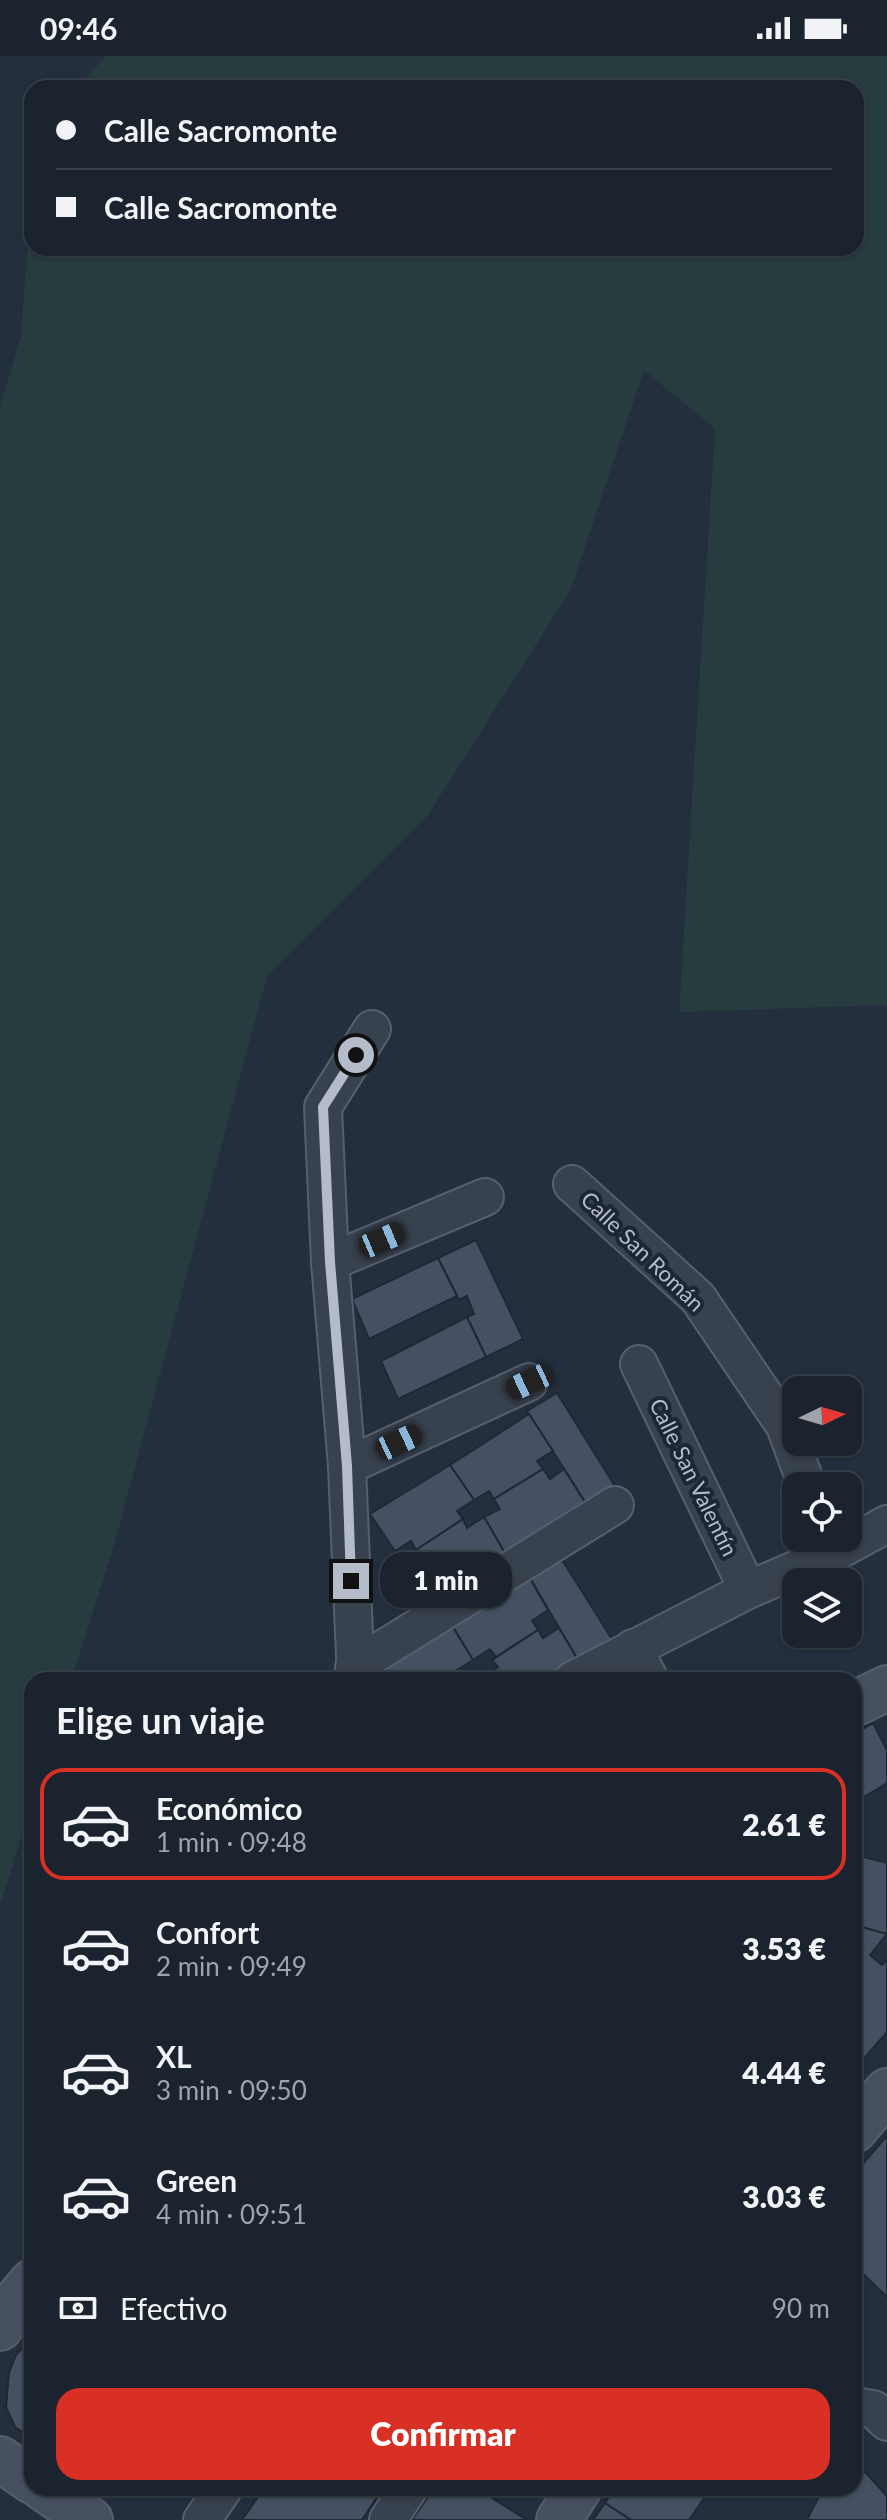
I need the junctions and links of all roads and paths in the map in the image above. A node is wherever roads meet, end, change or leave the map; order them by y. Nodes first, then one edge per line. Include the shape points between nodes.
1 (372, 1029) dead end
2 (572, 1184) dead end
3 (485, 1197) dead end
4 (330, 1262) junction
5 (639, 1364) dead end
6 (529, 1382) dead end
7 (347, 1466) junction
8 (802, 1472) edge
9 (615, 1505) dead end
10 (887, 1524) edge
11 (862, 1533) edge
12 (818, 1552) edge
13 (748, 1590) junction
14 (633, 1648) junction
15 (355, 1672) edge
16 (358, 1672) edge
17 (588, 1672) edge
18 (646, 1672) edge
19 (887, 1688) edge
20 (862, 1700) edge
21 (887, 2091) edge
22 (862, 2121) edge
23 (24, 2292) edge
24 (0, 2328) edge
25 (862, 2407) edge
26 (887, 2422) edge
27 (0, 2459) edge
28 (24, 2476) edge
29 (55, 2496) edge
30 (218, 2496) edge
31 (404, 2496) edge
32 (574, 2496) edge
33 (90, 2520) edge
34 (202, 2520) edge
35 (388, 2520) edge
36 (559, 2520) edge

1 - 4 street via 323,1107
2 - 8 street, Calle San Román via 698,1298 785,1426
3 - 4 street
4 - 7 street
5 - 13 street, Calle San Valentín
6 - 7 street
7 - 15 street
9 - 16 street
10 - 11 street
12 - 13 street
13 - 14 street
14 - 17 street
14 - 18 street
19 - 20 street
21 - 22 street
23 - 24 street
25 - 26 street via 873,2409
27 - 28 street
29 - 33 street
30 - 34 street
31 - 35 street
32 - 36 street

